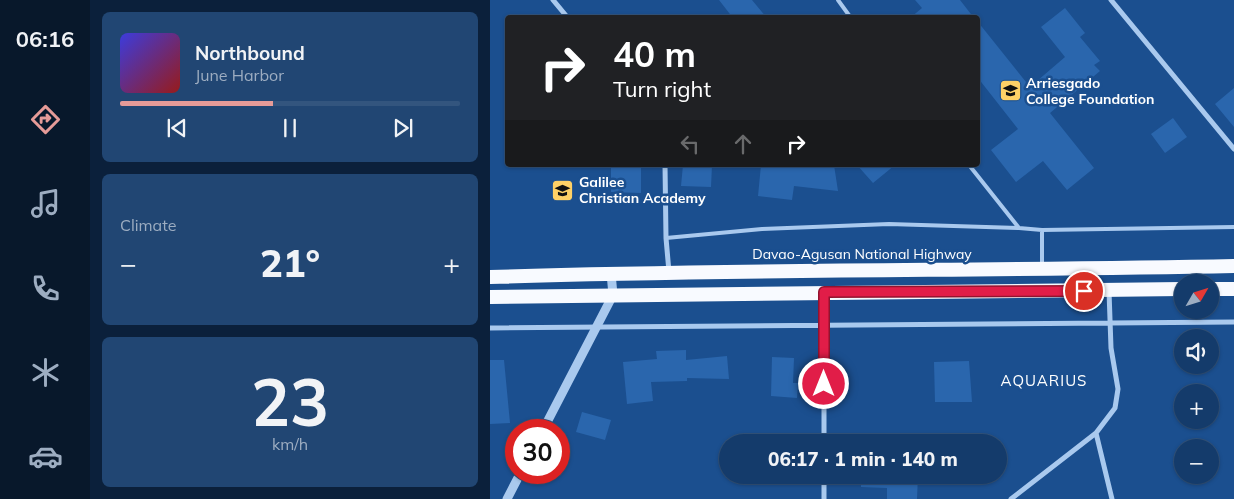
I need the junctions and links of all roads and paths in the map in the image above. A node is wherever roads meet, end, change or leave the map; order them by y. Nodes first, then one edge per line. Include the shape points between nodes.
1 (553, 0) edge
2 (838, 0) edge
3 (1111, 0) edge
4 (566, 15) edge
5 (849, 15) edge
6 (1234, 149) edge
7 (665, 167) edge
8 (971, 167) edge
9 (1234, 227) edge
10 (1019, 228) junction
11 (1042, 230) junction
12 (666, 238) junction
13 (1234, 266) edge
14 (1042, 269) junction
15 (669, 272) junction
16 (612, 273) junction
17 (490, 277) edge
18 (1234, 288) edge
19 (1219, 289) edge
20 (1174, 290) edge
21 (1109, 291) junction
22 (824, 292) junction
23 (612, 295) junction
24 (490, 297) edge
25 (1110, 322) junction
26 (1234, 322) edge
27 (824, 325) junction
28 (596, 327) junction
29 (490, 328) edge
30 (549, 419) edge
31 (1096, 432) junction
32 (824, 434) edge
33 (515, 484) edge
34 (824, 484) edge
35 (507, 499) edge
36 (824, 499) edge
37 (1011, 499) edge
38 (1112, 499) edge

1 - 4 street
2 - 5 lane
3 - 6 street
7 - 12 street
8 - 10 lane
9 - 11 lane
10 - 11 lane
10 - 12 lane via 890,224 762,228
11 - 14 lane
12 - 15 street
13 - 14 highway, Davao-Agusan National Highway
14 - 15 highway, Davao-Agusan National Highway
15 - 16 highway, Davao-Agusan National Highway
16 - 17 highway, Davao-Agusan National Highway
16 - 23 street
18 - 19 highway
20 - 21 highway
21 - 22 highway
21 - 25 street
22 - 23 highway
22 - 27 street
23 - 24 highway
23 - 28 street
25 - 26 street
25 - 27 street
25 - 31 street via 1118,389 1114,408
27 - 28 street
27 - 32 street
28 - 29 street
28 - 30 street
31 - 37 street
31 - 38 street
33 - 35 street
34 - 36 street

